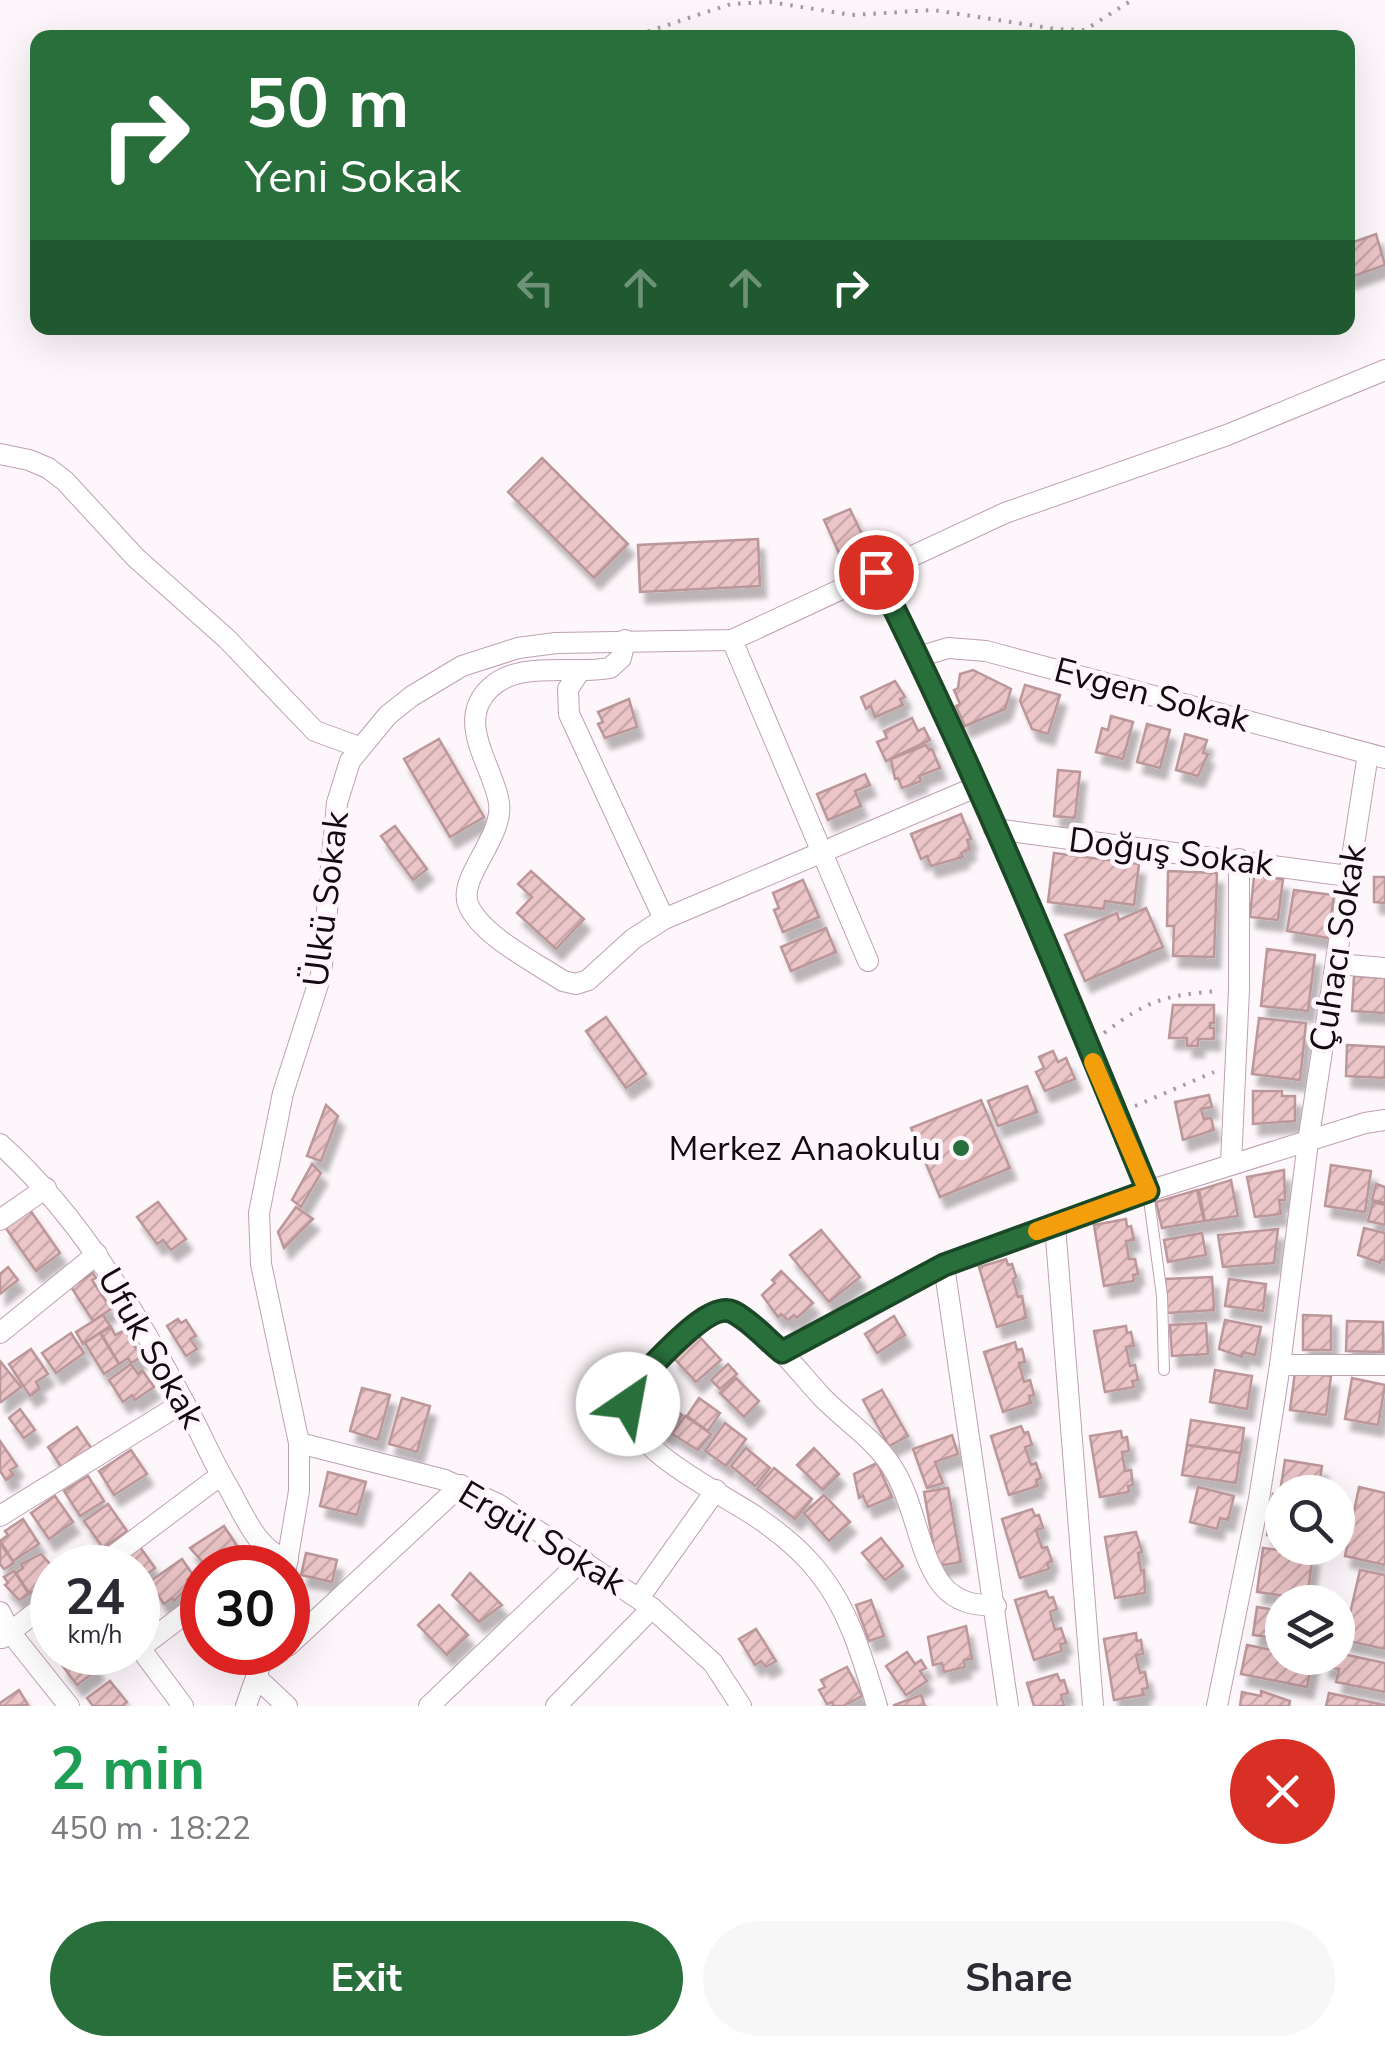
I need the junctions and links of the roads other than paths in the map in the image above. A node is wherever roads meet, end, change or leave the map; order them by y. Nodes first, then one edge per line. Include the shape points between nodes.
1 (1385, 370) edge
2 (0, 454) edge
3 (876, 572) junction
4 (624, 640) junction
5 (732, 640) junction
6 (918, 657) junction
7 (580, 671) junction
8 (359, 747) junction
9 (1376, 756) edge
10 (976, 787) junction
11 (994, 829) junction
12 (820, 853) junction
13 (1240, 859) junction
14 (1348, 876) junction
15 (664, 919) junction
16 (868, 961) dead end
17 (1337, 964) junction
18 (1385, 968) edge
19 (1385, 1120) edge
20 (1308, 1142) junction
21 (0, 1144) edge
22 (1231, 1164) junction
23 (46, 1188) junction
24 (1148, 1191) junction
25 (0, 1220) edge
26 (1056, 1225) junction
27 (98, 1254) junction
28 (944, 1265) junction
29 (0, 1333) edge
30 (782, 1352) junction
31 (1280, 1365) junction
32 (1385, 1365) edge
33 (1164, 1370) dead end
34 (184, 1402) junction
35 (299, 1443) junction
36 (221, 1475) junction
37 (461, 1485) junction
38 (716, 1490) junction
39 (0, 1516) edge
40 (128, 1545) edge
41 (270, 1545) edge
42 (284, 1545) edge
43 (583, 1559) junction
44 (645, 1603) junction
45 (996, 1606) junction
46 (0, 1612) edge
47 (30, 1617) edge
48 (180, 1618) edge
49 (310, 1626) edge
50 (5, 1636) edge
51 (258, 1675) edge
52 (257, 1678) junction
53 (69, 1706) edge
54 (182, 1706) edge
55 (246, 1706) edge
56 (287, 1706) edge
57 (429, 1706) edge
58 (556, 1706) edge
59 (741, 1706) edge
60 (877, 1706) edge
61 (1008, 1706) edge
62 (1092, 1706) edge
63 (1216, 1706) edge

1 - 3 street via 1227,435 1005,513
2 - 8 street via 29,460 65,481 315,731
3 - 5 street
3 - 6 street
4 - 5 street, Ülkü Sokak
4 - 7 street via 621,658 610,668
4 - 8 street, Ülkü Sokak via 518,648 462,666 412,696
5 - 12 street
6 - 9 street, Evgen Sokak via 948,648 986,650
6 - 10 street
7 - 15 street via 568,689 570,714
7 - 15 street via 506,678 479,703 477,740 499,816 466,889 468,904 494,934 576,984
8 - 35 street, Ülkü Sokak via 337,803 321,975 283,1094 258,1213 261,1264
9 - 14 street, Çuhacı Sokak
10 - 11 street
10 - 12 street
11 - 13 street, Doğuş Sokak
11 - 24 street
12 - 15 street
12 - 16 street
13 - 14 street, Doğuş Sokak
13 - 22 street
14 - 17 street, Çuhacı Sokak
17 - 18 street
17 - 20 street, Çuhacı Sokak
19 - 20 street
20 - 22 street
20 - 31 street, Çuhacı Sokak
21 - 23 street, Ufuk Sokak
22 - 24 street
23 - 25 street
23 - 27 street, Ufuk Sokak
24 - 26 street
24 - 33 lane
26 - 28 street
26 - 62 street
27 - 29 street
27 - 34 street, Ufuk Sokak
28 - 30 street
28 - 45 street
30 - 38 street via 733,1312 718,1311 633,1387 628,1412 638,1433
30 - 45 street via 888,1461 943,1586 964,1602
31 - 32 street
31 - 63 street, Çuhacı Sokak
34 - 36 street, Ufuk Sokak
34 - 39 street
35 - 37 street, Ergül Sokak
35 - 42 street, Ülkü Sokak via 299,1490
36 - 40 street
36 - 41 street, Ufuk Sokak
37 - 43 street, Ergül Sokak
37 - 49 street
38 - 44 street
38 - 60 street via 763,1521 819,1572 850,1625
43 - 44 street, Ergül Sokak
43 - 57 street
44 - 58 street
44 - 59 street, Ergül Sokak via 713,1664
45 - 61 street
46 - 50 street
47 - 50 street
48 - 54 street via 140,1648
50 - 53 street
51 - 52 street
52 - 55 street
52 - 56 street

